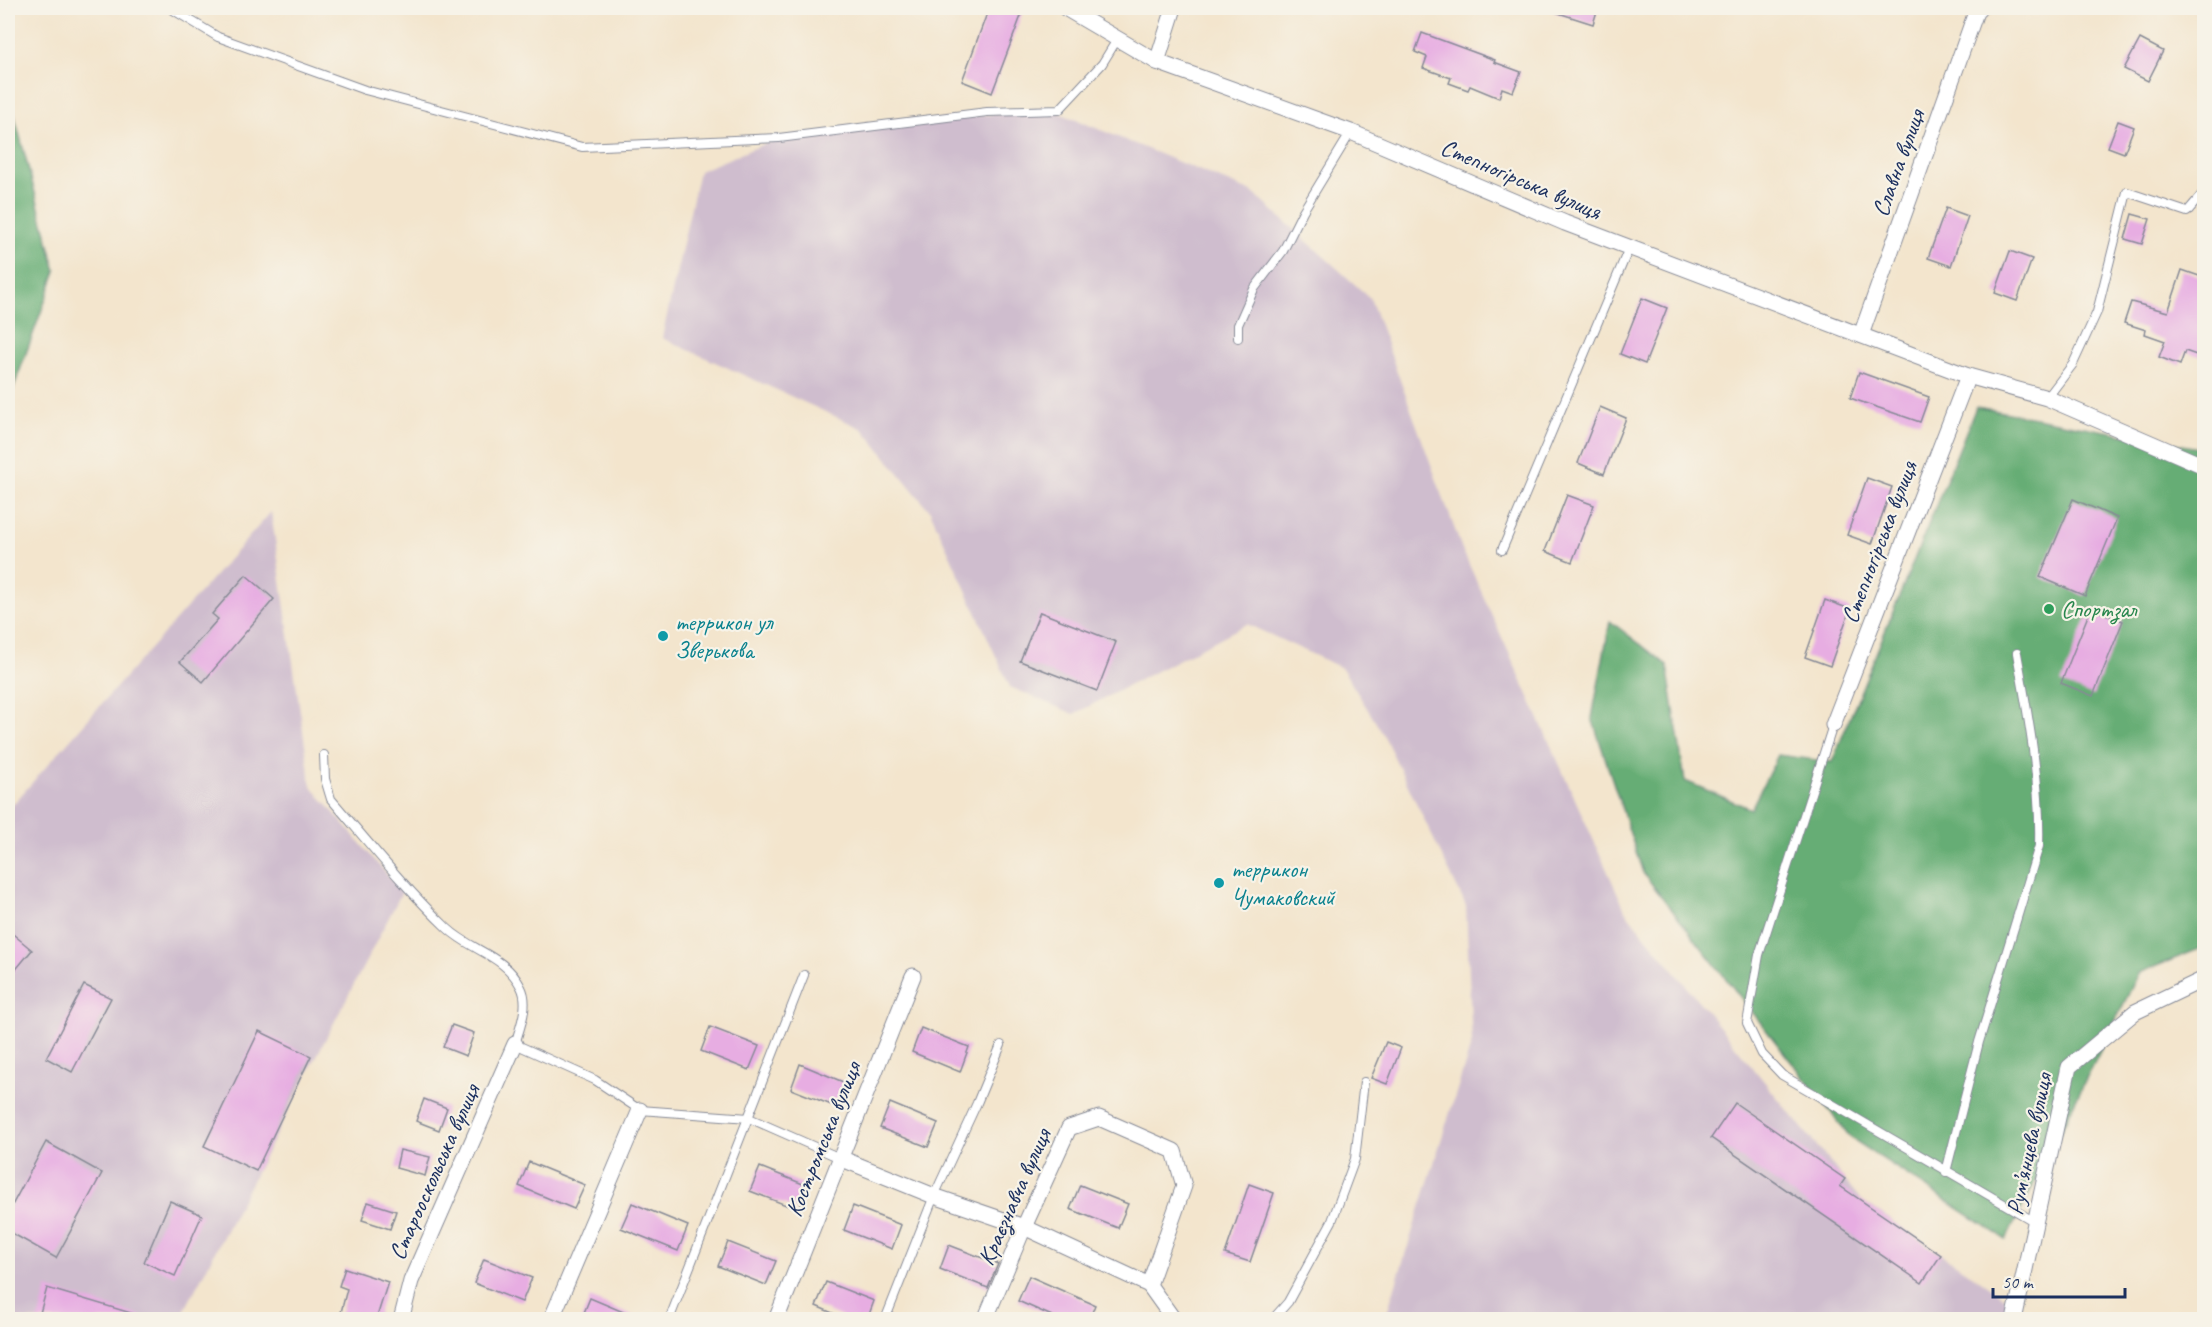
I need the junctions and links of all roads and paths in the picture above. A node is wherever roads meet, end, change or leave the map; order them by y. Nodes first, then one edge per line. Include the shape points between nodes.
1 (170, 8) edge
2 (1065, 8) edge
3 (1174, 8) edge
4 (1980, 8) edge
5 (1118, 38) junction
6 (1157, 62) junction
7 (1351, 132) junction
8 (2205, 192) edge
9 (1629, 248) junction
10 (1861, 335) junction
11 (1238, 338) dead end
12 (1968, 376) junction
13 (2048, 398) junction
14 (2205, 465) edge
15 (1502, 550) dead end
16 (2017, 653) dead end
17 (1833, 725) joint
18 (324, 755) dead end
19 (804, 975) dead end
20 (913, 976) dead end
21 (2205, 979) edge
22 (515, 1044) junction
23 (1001, 1046) dead end
24 (1364, 1082) dead end
25 (640, 1110) junction
26 (749, 1118) junction
27 (840, 1158) junction
28 (1946, 1172) junction
29 (934, 1196) junction
30 (2035, 1222) junction
31 (1024, 1227) junction
32 (1149, 1285) junction
33 (401, 1320) edge
34 (551, 1320) edge
35 (669, 1320) edge
36 (776, 1320) edge
37 (885, 1320) edge
38 (985, 1320) edge
39 (1174, 1320) edge
40 (1272, 1320) edge
41 (2014, 1320) edge

1 - 5 lane via 218,37 365,90 582,147 779,138 987,112 1059,110 1102,64
2 - 5 street, Степногірська вулиця
3 - 6 street
4 - 10 street, Славна вулиця
5 - 6 street, Степногірська вулиця
6 - 7 street, Степногірська вулиця
7 - 9 street, Степногірська вулиця
7 - 11 lane via 1283,250 1254,289 1238,325
8 - 13 lane via 2187,212 2127,192 2097,312 2073,364
9 - 10 street, Степногірська вулиця
9 - 15 lane
10 - 12 street, Степногірська вулиця
12 - 13 street, Степногірська вулиця
12 - 17 street, Степногірська вулиця
13 - 14 street, Степногірська вулиця
16 - 28 lane via 2039,806 2039,846 1979,1042
17 - 28 lane via 1759,955 1747,1023 1762,1054 1782,1075
18 - 22 lane via 331,799 411,893 450,931 510,969 523,989 525,1011
19 - 26 lane
20 - 27 street, Костромська вулиця
21 - 30 street, Рум’янцева вулиця via 2135,1012 2069,1067
22 - 25 lane via 595,1080
22 - 33 street, Старооскольська вулиця via 411,1281
23 - 29 lane
24 - 40 lane via 1355,1159 1332,1221 1288,1302
25 - 26 lane
25 - 34 street
26 - 27 lane
26 - 35 lane
27 - 29 street
27 - 36 street, Костромська вулиця
28 - 30 lane
29 - 31 street
29 - 37 lane
30 - 41 street, Рум’янцева вулиця
31 - 32 street
31 - 32 street, Краєзнавча вулиця via 1069,1128 1099,1118 1174,1151 1184,1186
31 - 38 street, Краєзнавча вулиця
32 - 39 street

